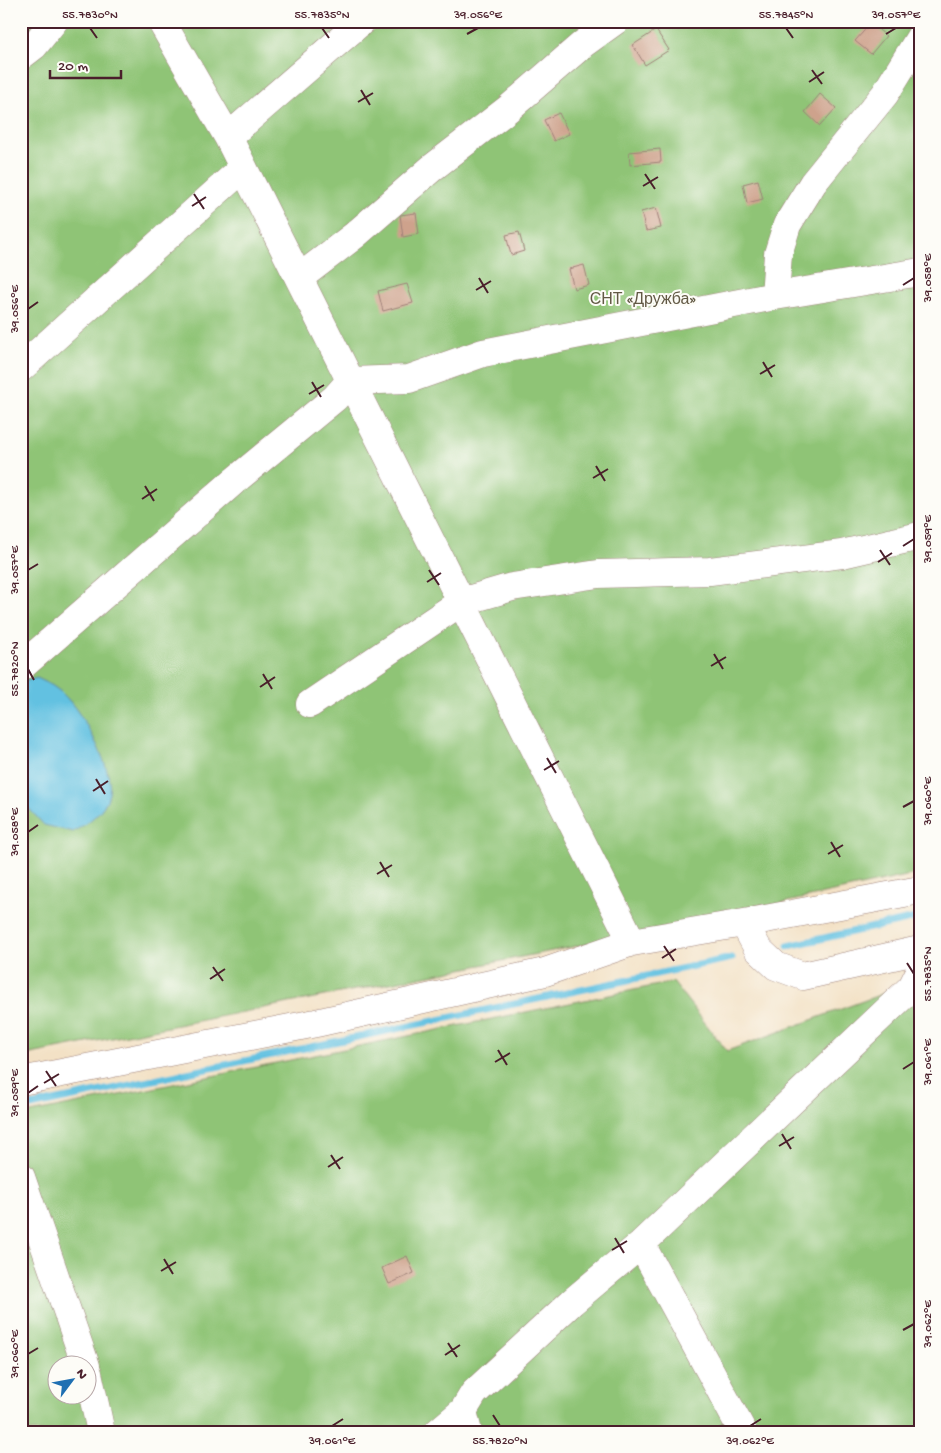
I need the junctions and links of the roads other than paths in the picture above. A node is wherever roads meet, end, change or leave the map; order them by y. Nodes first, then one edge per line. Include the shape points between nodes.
1 (54, 21) edge
2 (161, 21) edge
3 (362, 21) edge
4 (615, 21) edge
5 (920, 37) edge
6 (21, 56) edge
7 (228, 137) junction
8 (243, 168) junction
9 (920, 272) edge
10 (299, 278) junction
11 (775, 296) junction
12 (21, 368) edge
13 (350, 381) junction
14 (920, 536) edge
15 (462, 602) junction
16 (21, 667) edge
17 (310, 704) dead end
18 (920, 890) edge
19 (744, 923) junction
20 (632, 942) junction
21 (920, 950) edge
22 (920, 971) edge
23 (21, 1081) edge
24 (21, 1177) edge
25 (640, 1244) junction
26 (83, 1356) edge
27 (95, 1406) edge
28 (466, 1422) edge
29 (101, 1432) edge
30 (438, 1432) edge
31 (743, 1432) edge

1 - 6 street via 34,46
2 - 7 street
3 - 7 street
4 - 10 street
5 - 11 street via 885,94 813,183 787,224 778,254
7 - 8 street
8 - 10 street
8 - 12 street
9 - 11 street
10 - 13 street
11 - 13 street via 483,353 409,378
13 - 15 street
13 - 16 street via 328,405 233,482
14 - 15 street via 842,554 710,571 588,576 512,587
15 - 17 street
15 - 20 street
18 - 19 street
19 - 20 street
19 - 21 street via 758,949 776,966 802,976
20 - 23 street via 545,972 316,1023
22 - 25 street via 912,987
24 - 26 street
25 - 28 street via 474,1393
25 - 31 street
27 - 29 street
28 - 30 street

